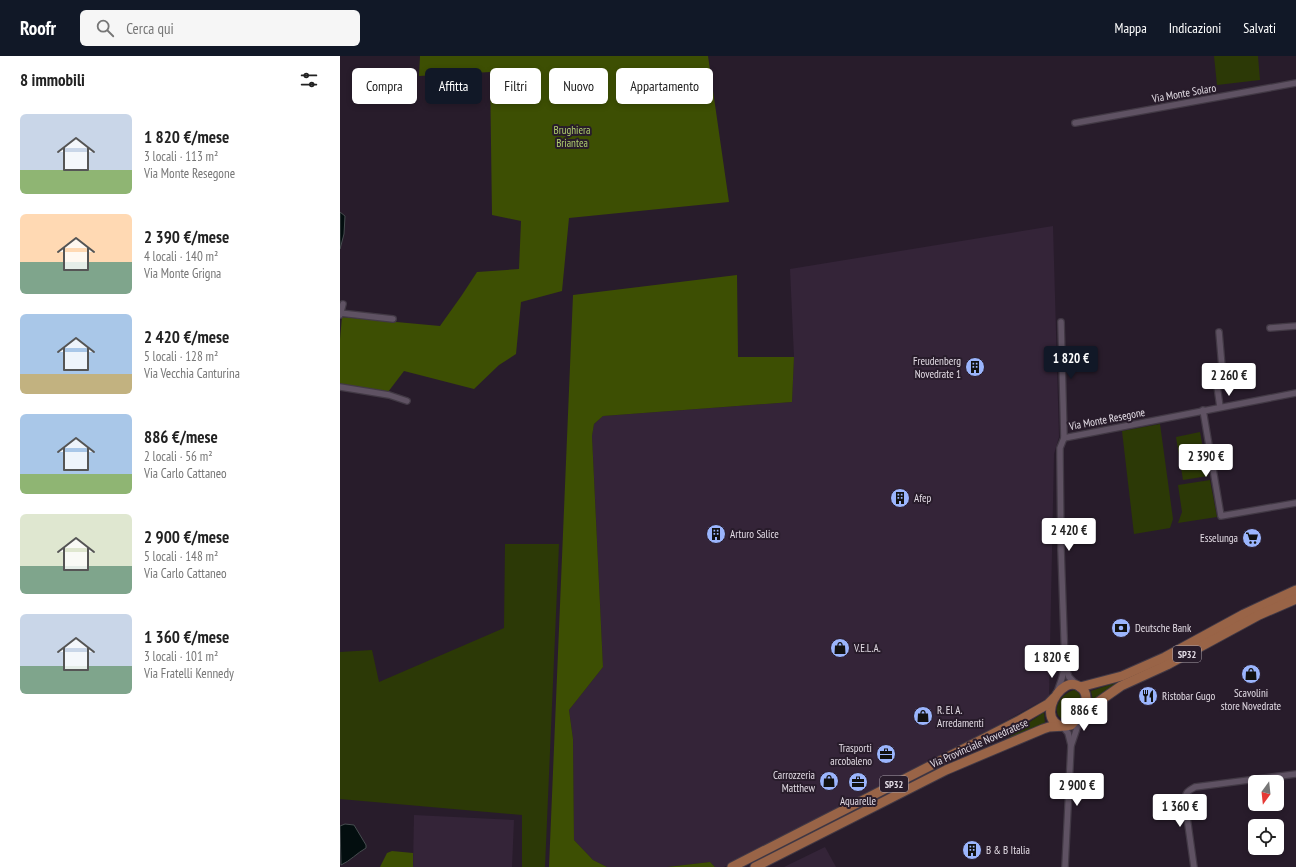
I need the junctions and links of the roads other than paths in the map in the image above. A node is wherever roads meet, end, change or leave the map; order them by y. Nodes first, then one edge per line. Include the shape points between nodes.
1 (1296, 82) edge
2 (1075, 123) dead end
3 (343, 304) dead end
4 (340, 314) edge
5 (393, 318) dead end
6 (1061, 322) dead end
7 (1296, 326) edge
8 (1270, 328) dead end
9 (1219, 332) dead end
10 (340, 387) edge
11 (1296, 393) edge
12 (407, 401) dead end
13 (1220, 407) junction
14 (1203, 410) junction
15 (1064, 438) junction
16 (1296, 503) edge
17 (1296, 590) edge
18 (1296, 599) edge
19 (1065, 664) junction
20 (1078, 686) junction
21 (1054, 698) junction
22 (1081, 714) junction
23 (1061, 726) junction
24 (1071, 746) junction
25 (1296, 774) edge
26 (732, 867) edge
27 (755, 867) edge
28 (1065, 867) edge
29 (1194, 867) edge

1 - 2 street, Via Monte Solaro
3 - 4 street
4 - 5 street
6 - 15 street, Via Monte Resegone
7 - 8 street
9 - 13 street via 1223,379 1217,386
10 - 12 street
11 - 13 street, Via Monte Resegone
13 - 14 street, Via Monte Resegone
14 - 15 street, Via Monte Resegone
14 - 16 street via 1221,516
15 - 19 street via 1060,448 1060,465
17 - 20 main road, SP32 via 1244,614 1165,657 1122,676
18 - 22 main road, Via Provinciale Novedratese / SP32 via 1259,615 1167,665 1122,686
19 - 20 street via 1068,677
19 - 21 street
20 - 21 main road via 1065,686
20 - 22 main road via 1085,691 1086,698
21 - 23 main road via 1050,716
21 - 26 main road, Via Provinciale Novedratese / SP32 via 1020,720
22 - 23 main road, Via Provinciale Novedratese / SP32 via 1073,724
22 - 24 street
23 - 24 street via 1068,733
23 - 27 main road, Via Provinciale Novedratese / SP32 via 1049,726 946,770
24 - 28 street
25 - 29 street via 1195,787 1187,792 1185,803

